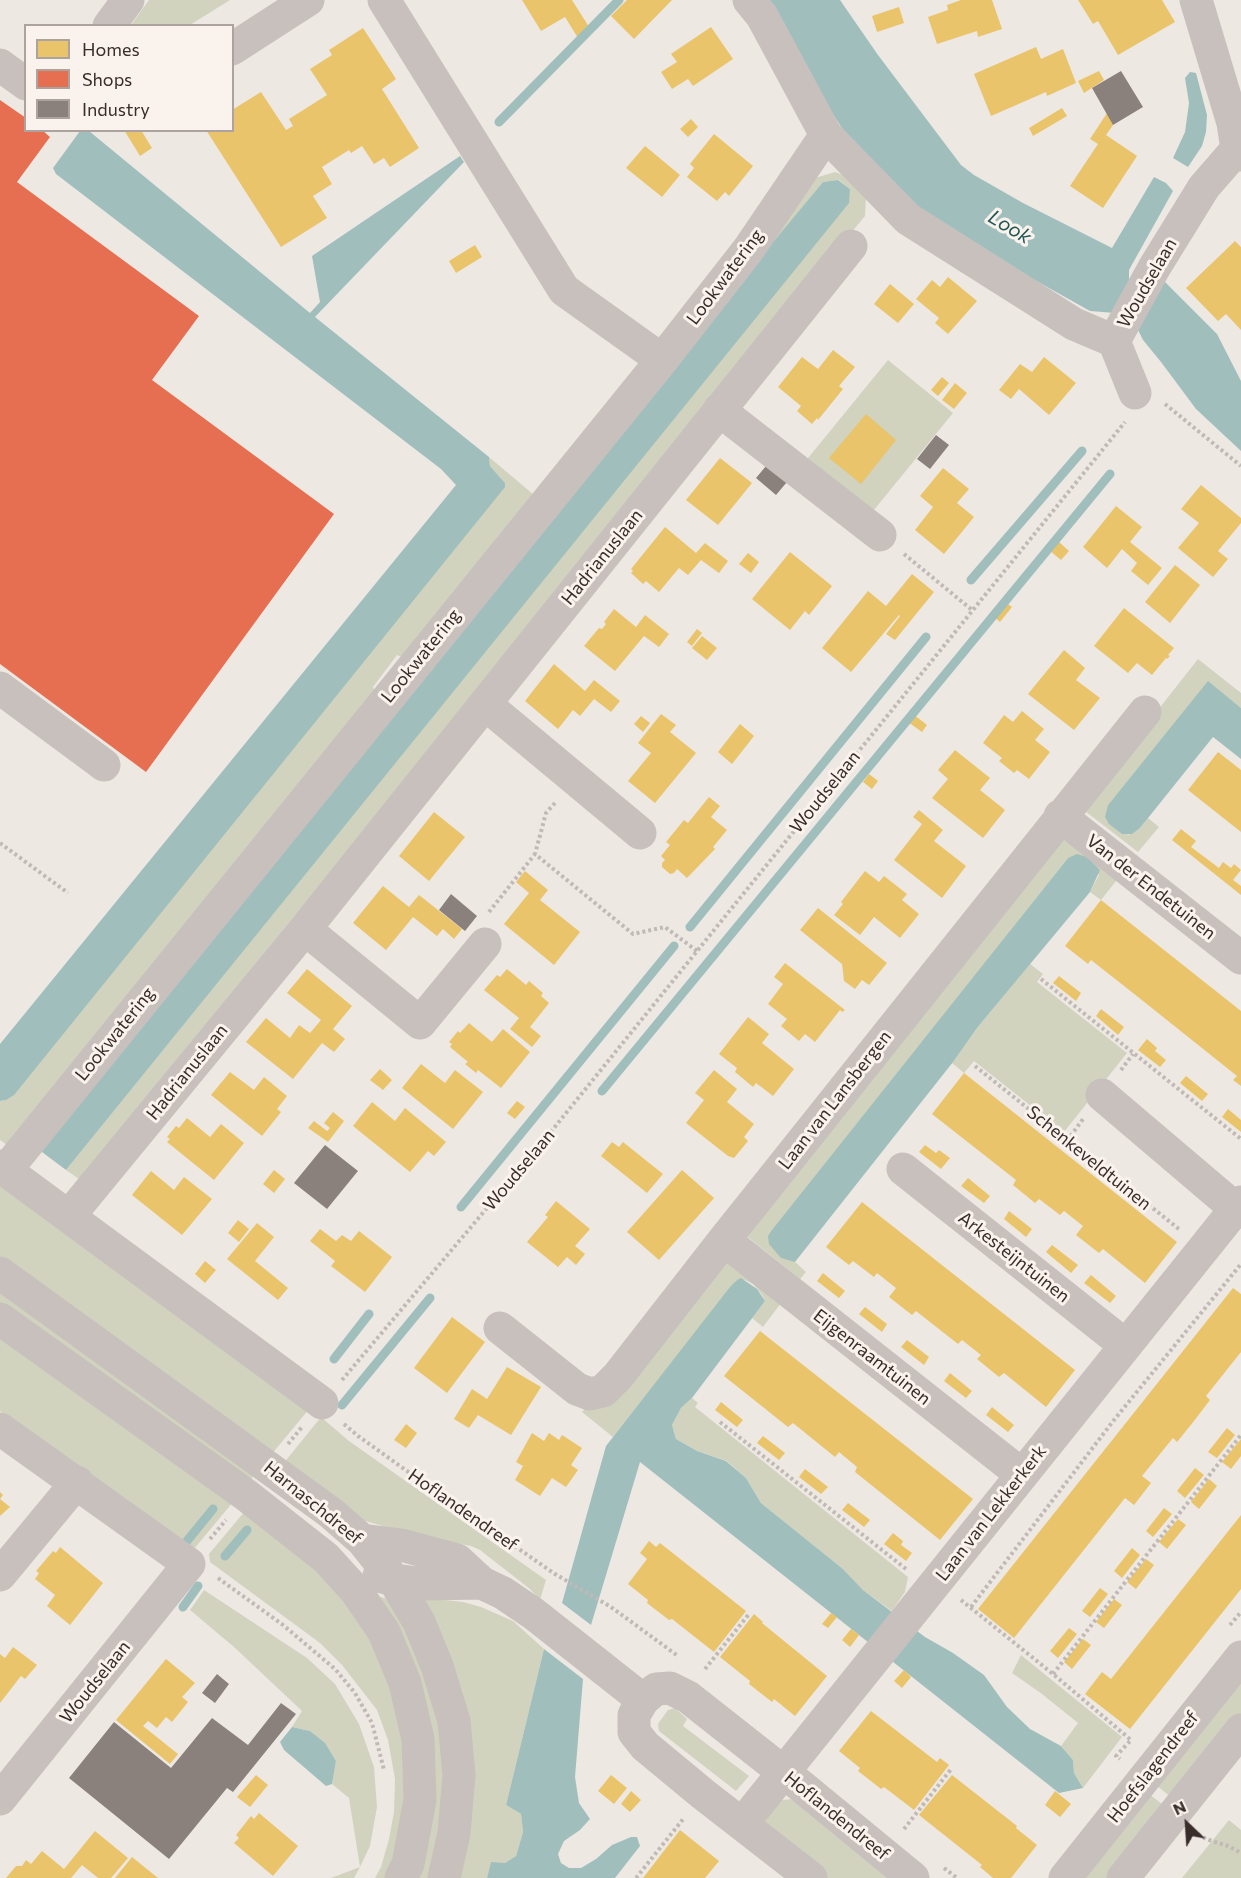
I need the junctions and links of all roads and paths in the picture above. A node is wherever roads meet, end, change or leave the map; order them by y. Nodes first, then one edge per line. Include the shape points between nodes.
1 (128, 0) edge
2 (308, 0) edge
3 (384, 0) edge
4 (749, 0) edge
5 (1196, 0) edge
6 (110, 24) edge
7 (234, 48) edge
8 (0, 65) edge
9 (24, 83) edge
10 (826, 135) junction
11 (1239, 152) edge
12 (851, 246) dead end
13 (1118, 333) junction
14 (662, 360) junction
15 (1136, 393) junction
16 (719, 410) junction
17 (1241, 466) edge
18 (880, 535) joint
19 (972, 610) junction
20 (0, 688) edge
21 (485, 705) junction
22 (1145, 712) dead end
23 (104, 765) dead end
24 (575, 779) junction
25 (1060, 816) junction
26 (640, 833) dead end
27 (0, 843) edge
28 (535, 854) junction
29 (68, 893) dead end
30 (305, 929) junction
31 (485, 944) joint
32 (697, 951) junction
33 (1241, 958) edge
34 (1041, 979) dead end
35 (975, 1066) dead end
36 (1102, 1095) dead end
37 (1241, 1139) edge
38 (3, 1168) edge
39 (903, 1169) dead end
40 (69, 1216) junction
41 (1229, 1226) edge
42 (724, 1240) junction
43 (1241, 1264) edge
44 (0, 1273) edge
45 (0, 1320) edge
46 (500, 1328) dead end
47 (1125, 1345) junction
48 (321, 1403) junction
49 (720, 1422) dead end
50 (0, 1429) edge
51 (1241, 1435) edge
52 (1021, 1474) junction
53 (77, 1482) junction
54 (362, 1540) junction
55 (326, 1558) junction
56 (189, 1564) junction
57 (0, 1575) edge
58 (394, 1580) junction
59 (482, 1583) junction
60 (925, 1596) junction
61 (611, 1607) dead end
62 (971, 1607) junction
63 (749, 1614) dead end
64 (1241, 1657) edge
65 (702, 1673) dead end
66 (1053, 1674) junction
67 (643, 1700) junction
68 (1241, 1730) edge
69 (952, 1768) dead end
70 (784, 1773) junction
71 (385, 1776) dead end
72 (1144, 1779) junction
73 (703, 1794) junction
74 (0, 1799) edge
75 (742, 1824) junction
76 (1195, 1830) dead end
77 (900, 1833) dead end
78 (1241, 1853) edge
79 (401, 1878) edge
80 (444, 1878) edge
81 (636, 1878) edge
82 (811, 1878) edge
83 (914, 1878) edge
84 (1065, 1878) edge
85 (1123, 1878) edge

1 - 6 street
2 - 7 street
3 - 14 street via 564,290
4 - 10 street via 762,16
5 - 11 street
8 - 9 street
10 - 13 street via 908,219 1074,324
10 - 14 street, Lookwatering via 748,250
11 - 13 street, Woudselaan via 1204,187
12 - 16 street, Hadrianuslaan
13 - 15 street, Woudselaan
14 - 38 street, Lookwatering
15 - 17 path via 1167,405
15 - 19 path, Woudselaan via 1124,425
16 - 18 street
16 - 21 street, Hadrianuslaan
18 - 19 path
19 - 32 path, Woudselaan
20 - 23 street
21 - 24 street
21 - 30 street, Hadrianuslaan
22 - 25 street, Laan van Lansbergen
24 - 26 street
24 - 28 path via 546,813
25 - 33 street, Van der Endetuinen
25 - 42 street, Laan van Lansbergen
27 - 29 path
28 - 31 path via 480,924
28 - 32 path via 633,934 665,927
30 - 31 street via 420,1023
30 - 40 street, Hadrianuslaan
32 - 48 path, Woudselaan via 541,1144
34 - 37 path
35 - 41 path, Schenkeveldtuinen
36 - 41 street
38 - 40 street
39 - 47 street, Arkesteijntuinen
40 - 48 street
41 - 47 street, Laan van Lekkerkerk
42 - 46 street, Laan van Lansbergen via 603,1391 590,1394 578,1389
42 - 52 street, Eijgenraamtuinen
43 - 62 path via 1114,1420
44 - 54 street, Harnaschdreef
45 - 55 street, Harnaschdreef via 246,1495
47 - 52 street, Laan van Lekkerkerk
48 - 61 path, Hoflandendreef via 358,1436 555,1574
49 - 60 path
50 - 53 street
51 - 66 path
52 - 60 street, Laan van Lekkerkerk
53 - 56 street
53 - 57 street
54 - 58 street, Harnaschdreef
54 - 59 street via 401,1545 457,1560
55 - 58 street
55 - 79 street, Harnaschdreef via 384,1632 405,1683 413,1716 418,1739 420,1800 408,1864
56 - 71 path via 204,1568 283,1625 335,1669 372,1723
56 - 74 street, Woudselaan
58 - 59 street
58 - 80 street, Harnaschdreef via 419,1622 454,1721 459,1775 454,1833
59 - 67 street via 534,1614
60 - 62 path via 943,1600 949,1591
60 - 70 street, Laan van Lekkerkerk
62 - 66 path
63 - 65 path
64 - 72 street, Hoefslagendreef
66 - 72 path via 1131,1740 1116,1755
67 - 70 street, Hoflandendreef via 656,1689 670,1688 688,1697
67 - 73 street via 634,1715 634,1732 645,1746
68 - 85 street
69 - 77 path
70 - 75 street, Laan van Lekkerkerk
70 - 83 street, Hoflandendreef
72 - 84 street, Hoefslagendreef
73 - 75 street
73 - 81 path
75 - 82 street
76 - 78 path via 1206,1839

